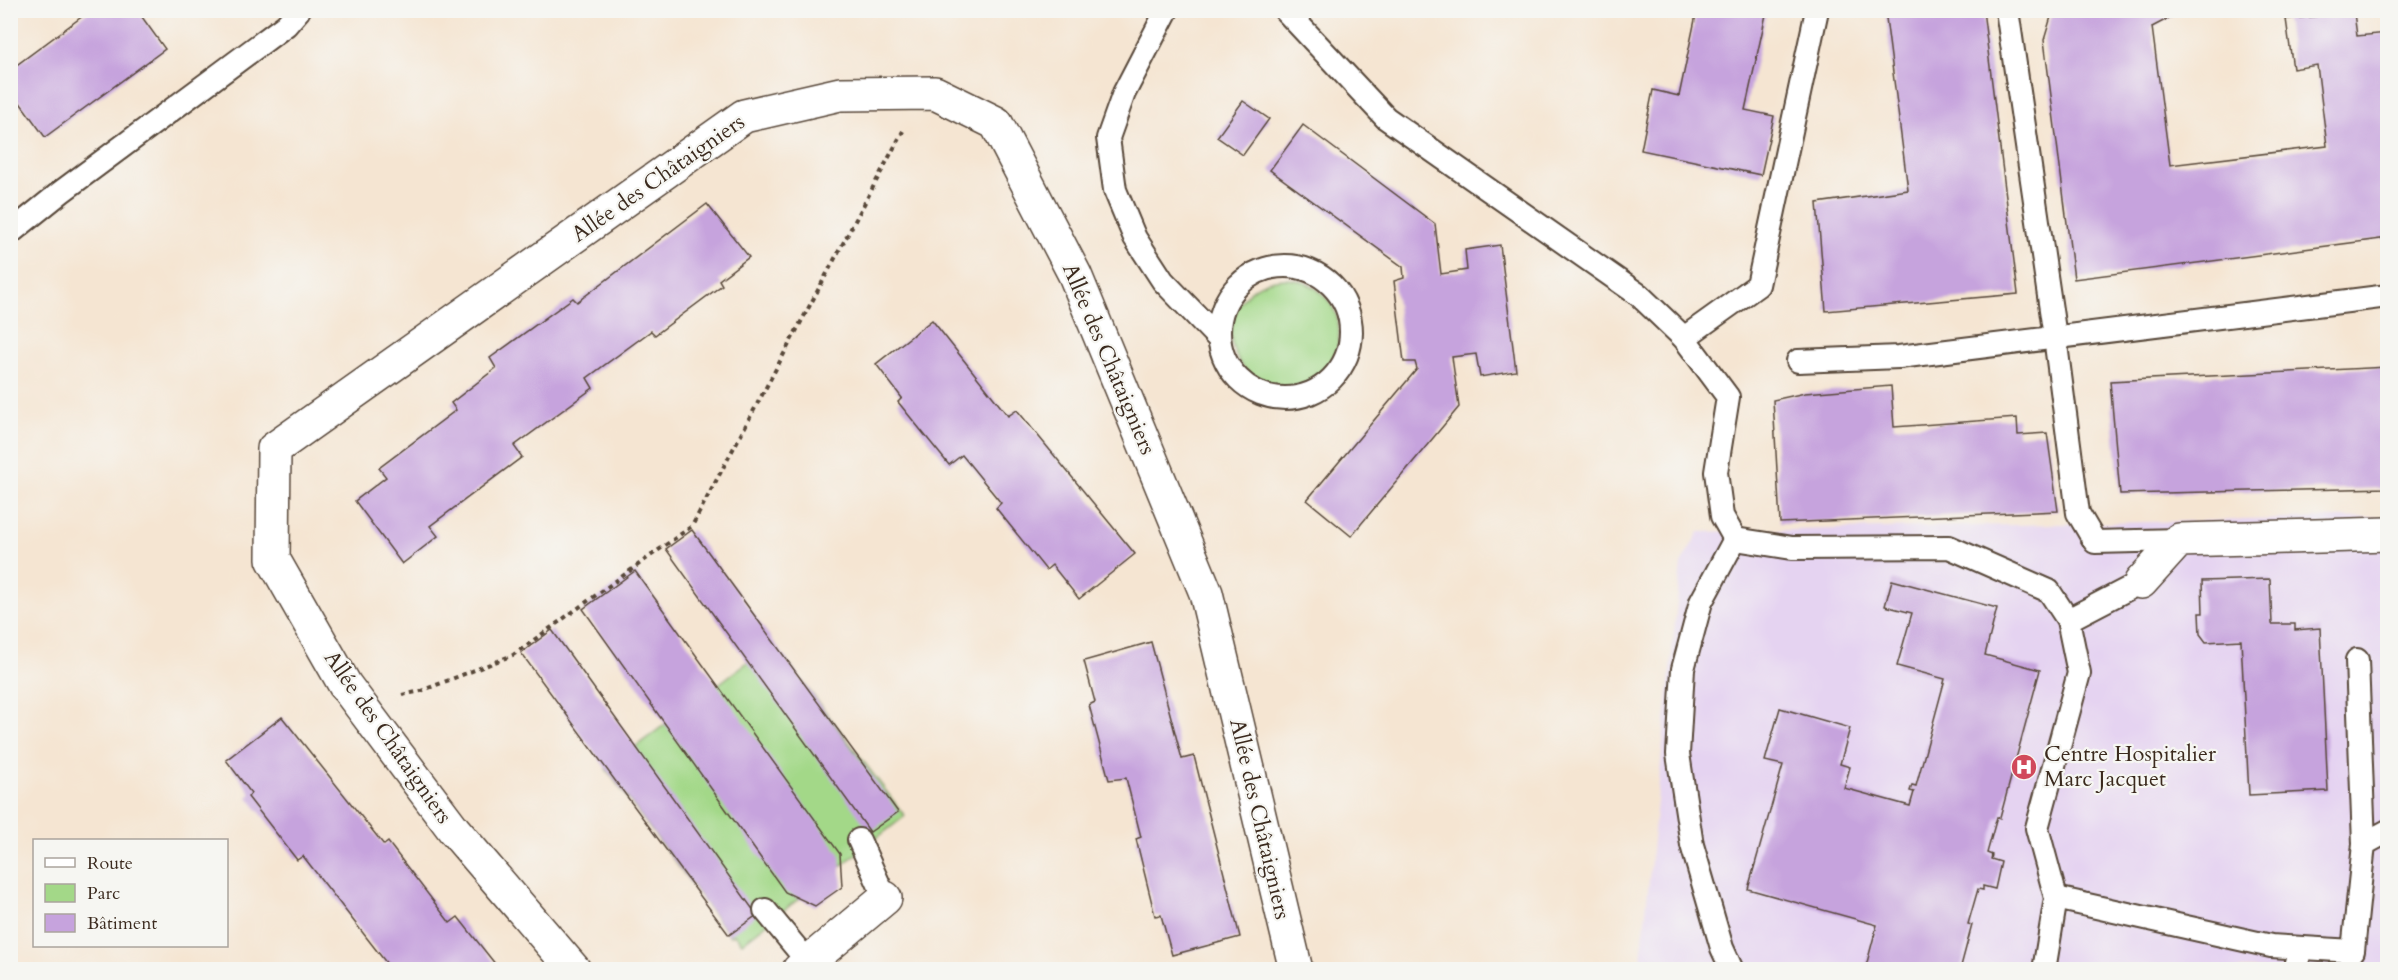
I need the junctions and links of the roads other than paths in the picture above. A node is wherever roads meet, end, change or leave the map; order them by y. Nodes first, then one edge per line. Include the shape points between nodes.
1 (298, 10) edge
2 (1167, 10) edge
3 (1285, 10) edge
4 (1817, 10) edge
5 (2007, 10) edge
6 (10, 234) edge
7 (2388, 296) edge
8 (2055, 336) junction
9 (1684, 338) junction
10 (1219, 339) junction
11 (1798, 361) dead end
12 (2388, 534) edge
13 (1735, 538) junction
14 (2180, 540) junction
15 (2141, 582) joint
16 (2068, 620) junction
17 (2357, 660) dead end
18 (2388, 831) edge
19 (859, 840) dead end
20 (2364, 844) junction
21 (885, 898) joint
22 (2056, 898) junction
23 (765, 910) dead end
24 (2301, 948) junction
25 (804, 965) edge
26 (574, 969) edge
27 (1296, 969) edge
28 (1732, 969) edge
29 (2044, 969) edge
30 (2295, 969) edge

1 - 6 lane via 286,25
2 - 10 lane via 1124,93 1108,138 1115,190 1135,238 1163,281
3 - 9 lane via 1386,118 1639,295
4 - 9 lane via 1758,285
5 - 8 lane
7 - 8 lane
8 - 11 lane via 1899,357
8 - 14 lane via 2078,513 2095,542
9 - 13 lane via 1728,397 1716,472 1722,516
10 - 10 lane via 1226,364 1239,380 1256,392 1276,398 1297,398 1316,391 1333,378 1345,361 1351,341 1350,320 1331,284 1314,272 1293,266 1273,267 1253,273 1236,286 1225,303
12 - 14 street
13 - 16 lane via 1792,548 1949,548 2049,591
13 - 28 lane via 1701,602 1683,669 1678,754 1692,845 1722,948
14 - 15 street
15 - 16 lane
16 - 22 lane via 2079,673 2037,828
17 - 20 lane
18 - 20 lane
19 - 21 lane
20 - 24 lane via 2353,951
21 - 25 street
22 - 24 lane via 2271,946
22 - 29 lane
23 - 25 lane
24 - 30 lane
26 - 27 street, Allée des Châtaigniers via 454,830 345,685 273,559 274,449 744,116 840,94 905,93 935,93 996,123 1075,275 1206,593

